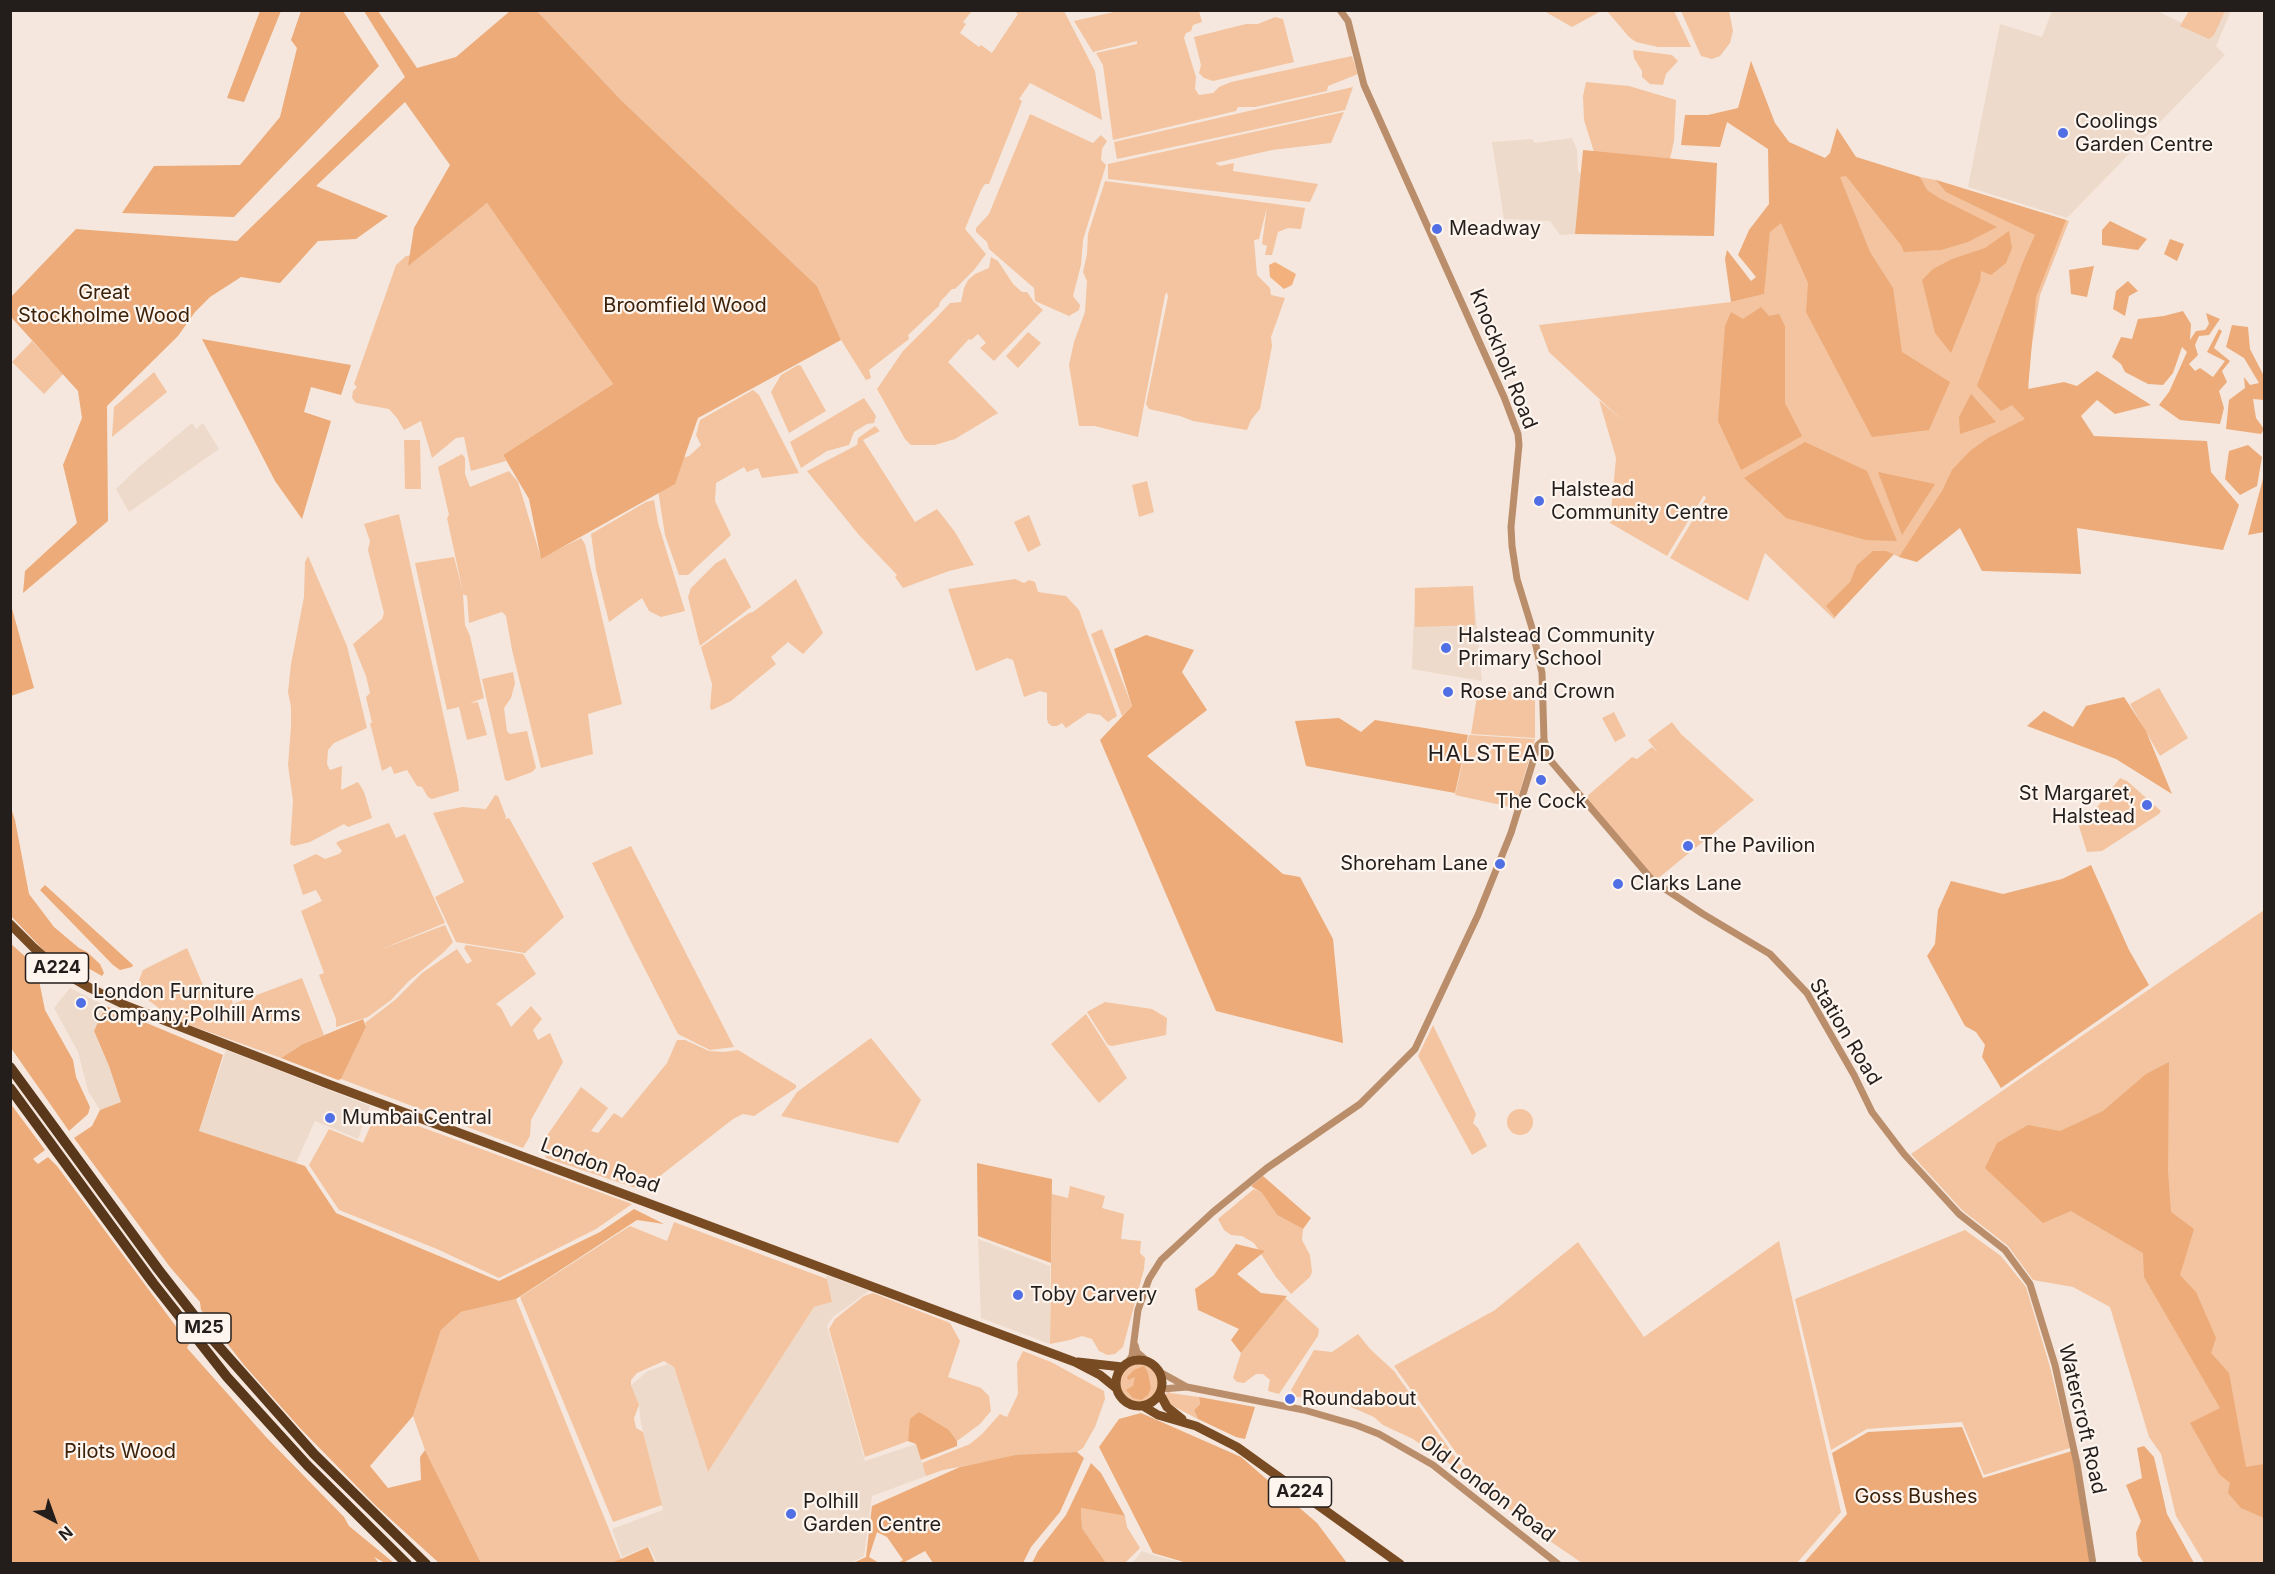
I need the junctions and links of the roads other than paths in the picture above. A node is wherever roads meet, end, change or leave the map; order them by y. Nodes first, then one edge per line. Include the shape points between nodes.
1 (1340, 10) edge
2 (1544, 740) junction
3 (10, 924) edge
4 (10, 1067) edge
5 (10, 1088) edge
6 (2030, 1284) joint
7 (1134, 1342) junction
8 (1146, 1360) junction
9 (1075, 1362) junction
10 (1125, 1365) junction
11 (1160, 1372) junction
12 (1187, 1387) junction
13 (1116, 1388) junction
14 (1161, 1391) junction
15 (1143, 1406) junction
16 (1184, 1421) junction
17 (407, 1563) edge
18 (426, 1563) edge
19 (1400, 1563) edge
20 (1558, 1563) edge
21 (2093, 1563) edge

1 - 2 street, Knockholt Road via 1348,21 1364,85 1518,434 1512,546 1542,674
2 - 6 street, Station Road via 1553,765 1653,881 1770,954 1807,993 1872,1112 1898,1146 1959,1214 2005,1250
2 - 7 street via 1538,745 1511,833 1478,915 1415,1049 1360,1104 1267,1168 1166,1255 1152,1274 1141,1302
3 - 9 main road, London Road / A224 via 59,970 113,999 320,1081
4 - 18 highway, M25 via 221,1348 321,1461
5 - 17 highway, M25 via 227,1377 321,1480
6 - 21 street, Watercroft Road via 2058,1376
7 - 8 street via 1137,1352
7 - 10 street via 1132,1356
8 - 10 main road
8 - 11 main road
9 - 10 main road, London Road / A224
9 - 13 main road, London Road / A224
10 - 13 main road via 1116,1377
11 - 12 street, Old London Road
11 - 14 main road
12 - 14 street, Old London Road
12 - 20 street, Old London Road via 1322,1414 1379,1434 1433,1466
13 - 15 main road via 1131,1406
14 - 15 main road via 1153,1402
14 - 16 main road, A224 via 1167,1407
15 - 16 main road, A224 via 1158,1415
16 - 19 main road, A224 via 1237,1447

